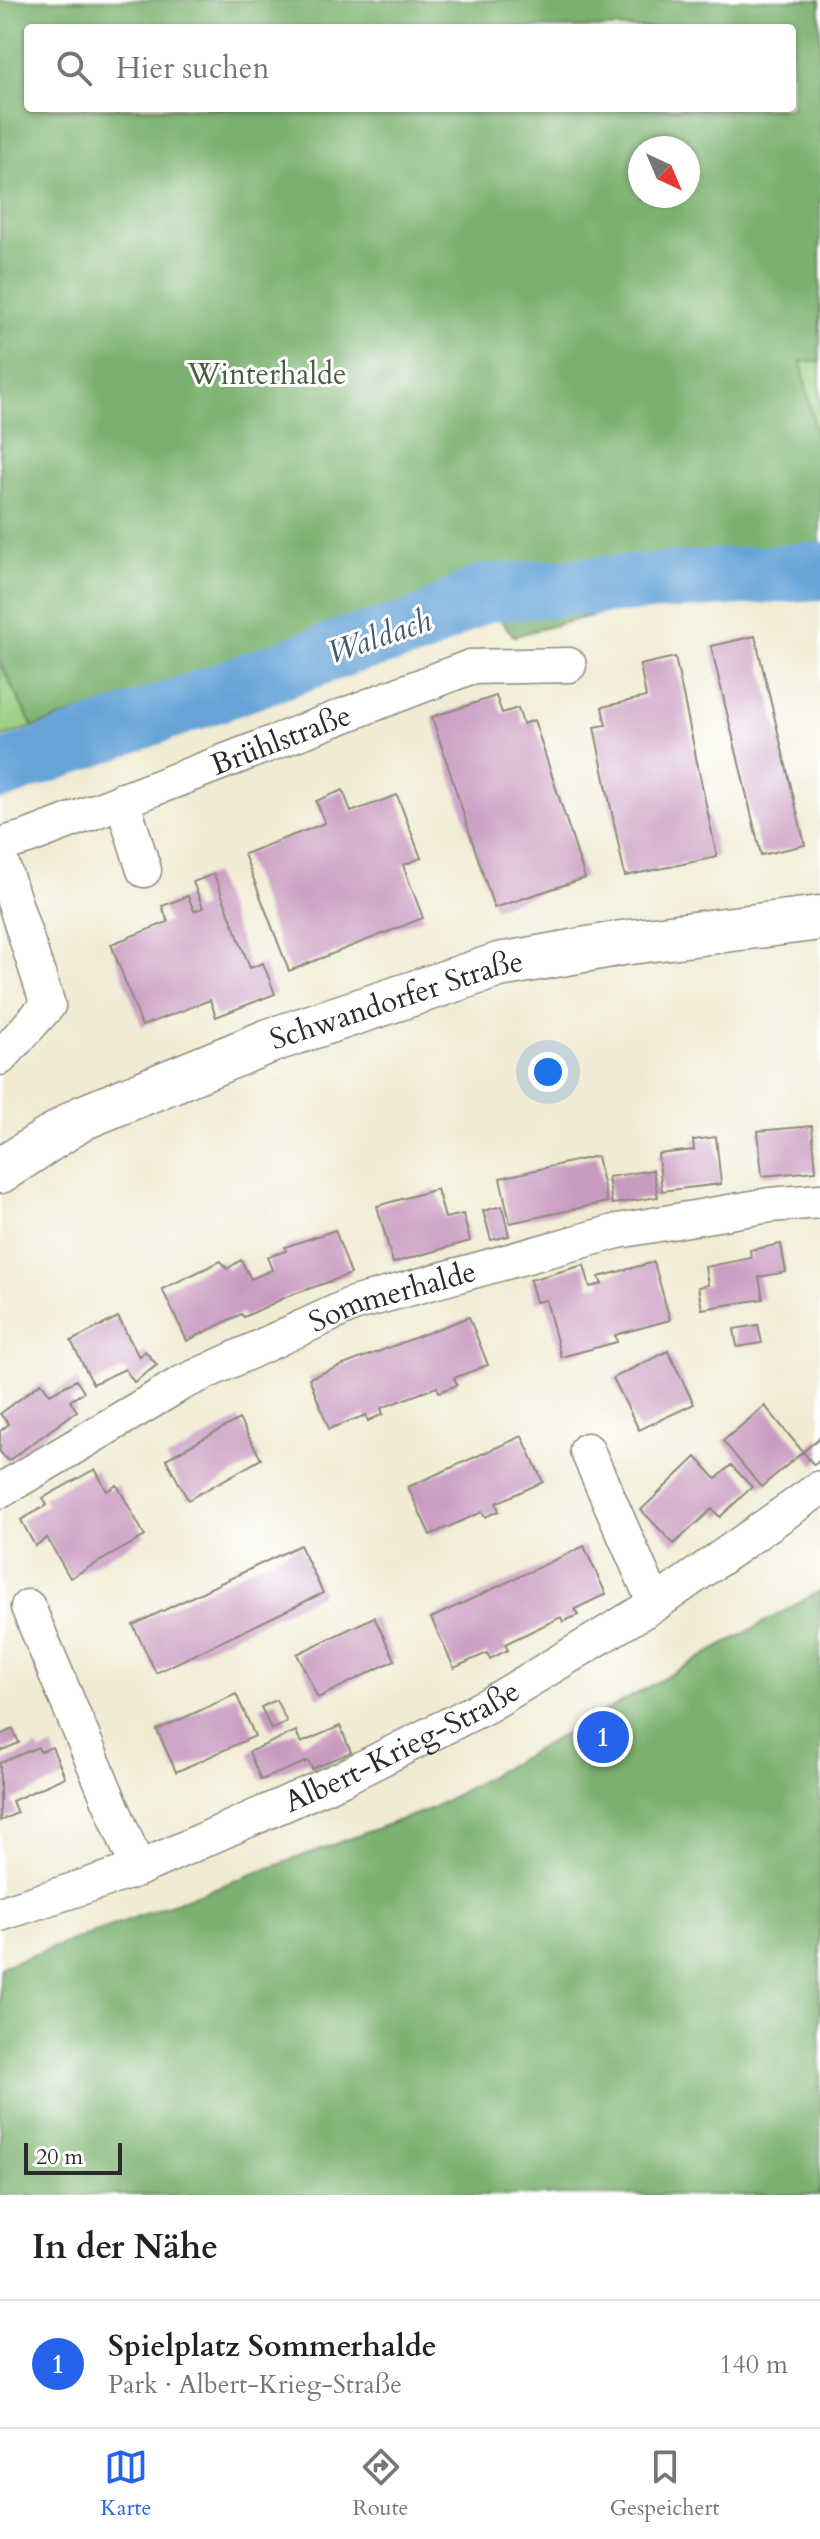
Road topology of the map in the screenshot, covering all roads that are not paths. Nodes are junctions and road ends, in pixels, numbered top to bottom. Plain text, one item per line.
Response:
1 (569, 665) dead end
2 (122, 800) junction
3 (0, 845) edge
4 (0, 858) edge
5 (144, 870) dead end
6 (820, 918) edge
7 (0, 1058) edge
8 (0, 1171) edge
9 (820, 1201) edge
10 (587, 1450) dead end
11 (820, 1488) edge
12 (0, 1491) edge
13 (655, 1604) junction
14 (28, 1607) dead end
15 (138, 1869) junction
16 (0, 1914) edge

1 - 2 street, Brühlstraße
2 - 3 street, Brühlstraße
2 - 5 street
4 - 7 street
6 - 8 main road, Schwandorfer Straße
9 - 12 street, Sommerhalde
10 - 13 street
11 - 13 street, Albert-Krieg-Straße
13 - 15 street, Albert-Krieg-Straße
14 - 15 street
15 - 16 street, Albert-Krieg-Straße

